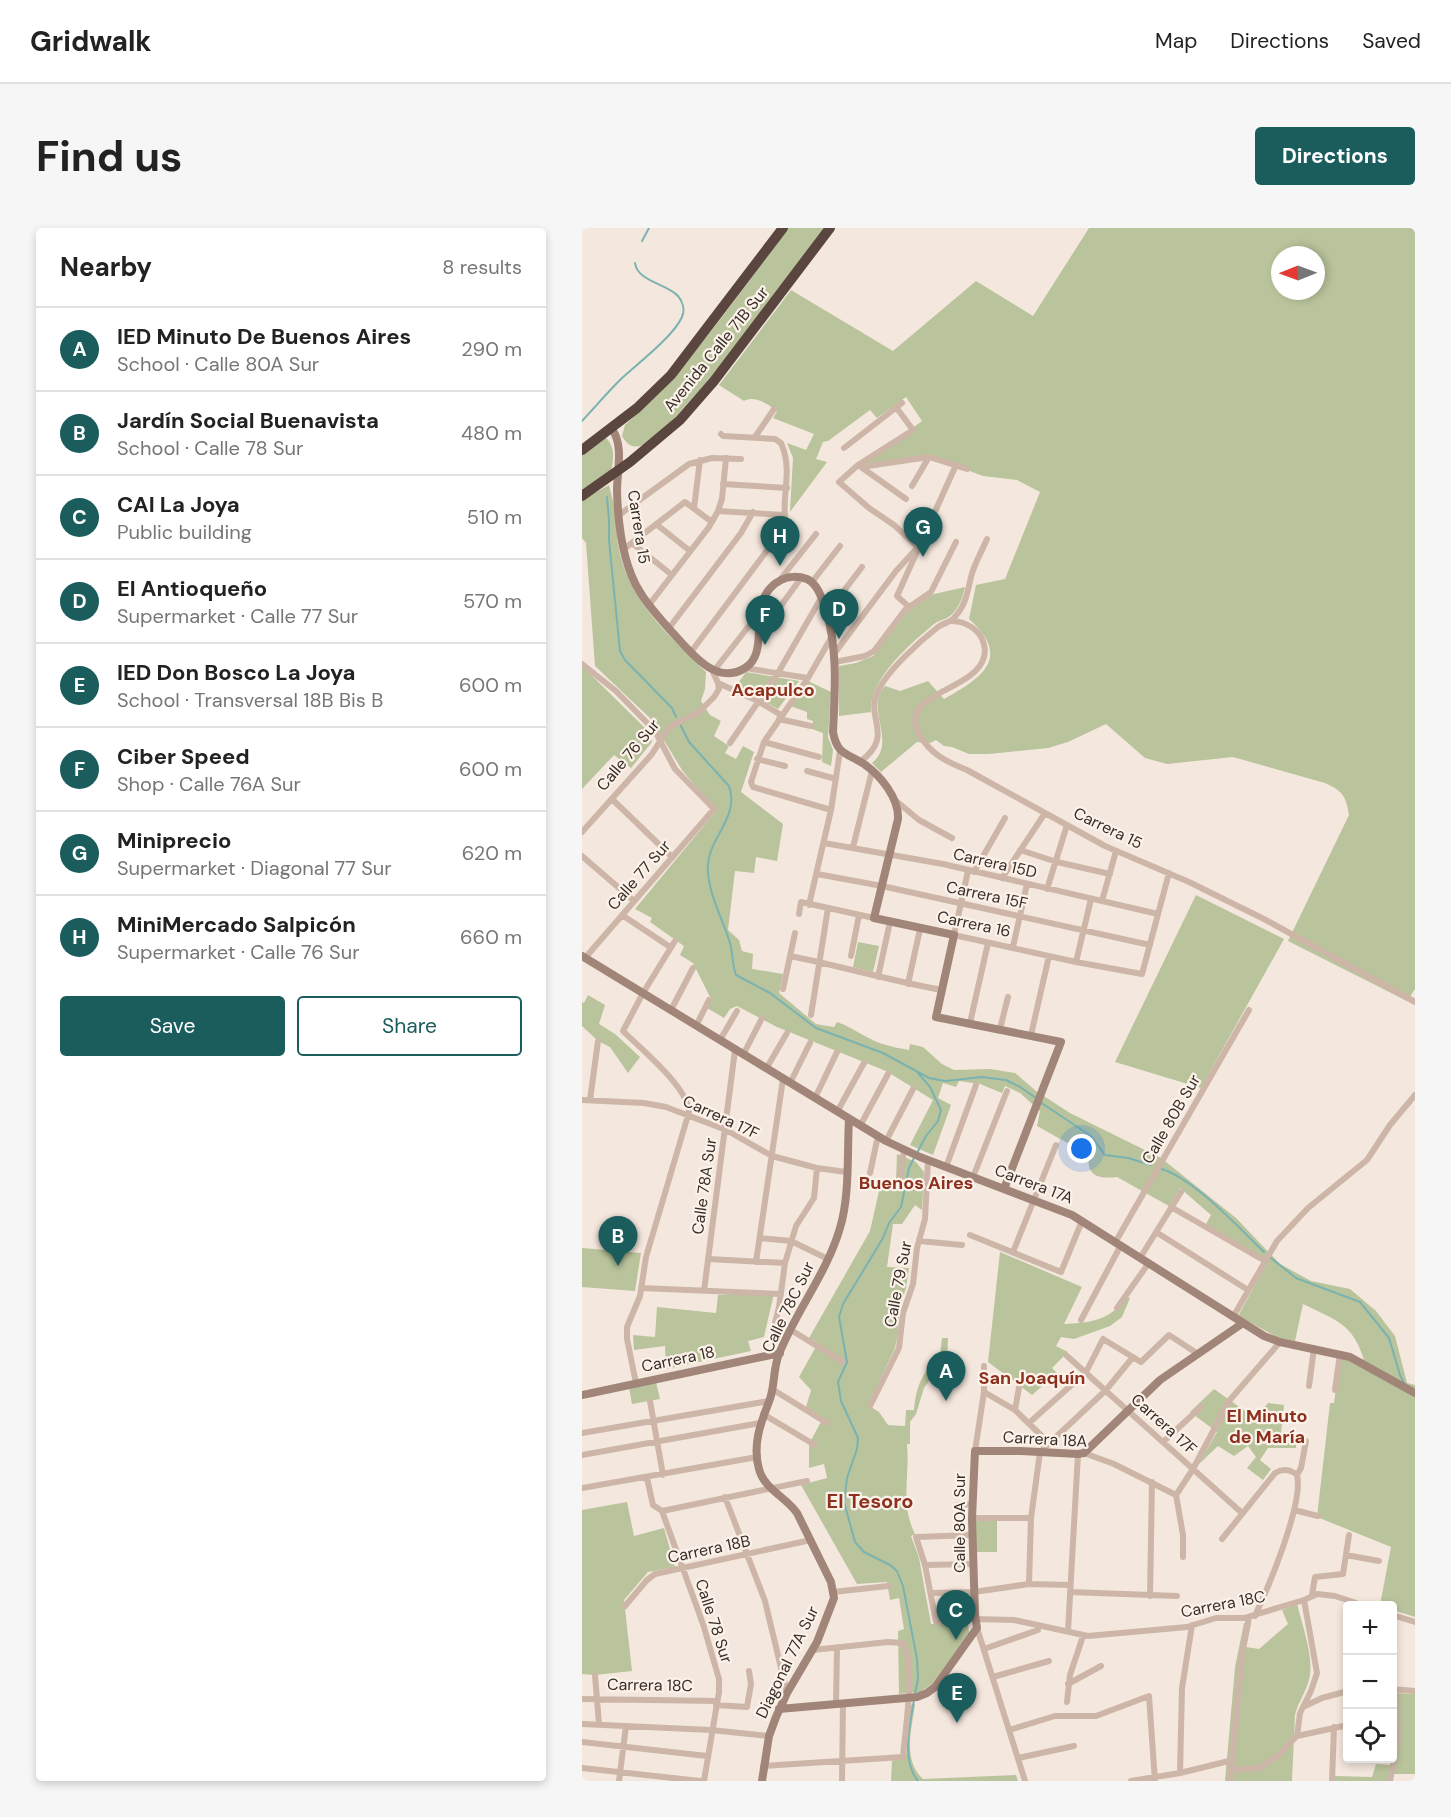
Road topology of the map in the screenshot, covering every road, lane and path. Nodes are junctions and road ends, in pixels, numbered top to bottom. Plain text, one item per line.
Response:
1 (783, 228) edge
2 (830, 228) edge
3 (902, 402) dead end
4 (896, 407) junction
5 (774, 409) dead end
6 (612, 429) junction
7 (721, 434) dead end
8 (755, 437) junction
9 (844, 448) dead end
10 (582, 450) edge
11 (929, 457) junction
12 (726, 458) junction
13 (741, 459) dead end
14 (700, 460) junction
15 (956, 465) junction
16 (860, 466) junction
17 (967, 469) dead end
18 (617, 472) junction
19 (723, 484) junction
20 (912, 486) dead end
21 (787, 488) junction
22 (582, 496) edge
23 (906, 499) dead end
24 (694, 508) junction
25 (718, 511) junction
26 (753, 512) junction
27 (619, 515) junction
28 (784, 515) junction
29 (712, 522) junction
30 (656, 524) junction
31 (816, 534) dead end
32 (987, 539) dead end
33 (956, 542) dead end
34 (632, 543) junction
35 (840, 546) dead end
36 (918, 547) junction
37 (624, 549) junction
38 (690, 551) junction
39 (862, 567) dead end
40 (672, 575) junction
41 (801, 578) junction
42 (778, 581) junction
43 (812, 582) junction
44 (821, 598) junction
45 (649, 605) junction
46 (909, 607) junction
47 (759, 613) junction
48 (827, 613) junction
49 (951, 621) junction
50 (669, 628) junction
51 (758, 637) junction
52 (831, 638) junction
53 (691, 652) junction
54 (835, 658) junction
55 (582, 664) edge
56 (745, 668) junction
57 (713, 672) junction
58 (778, 674) junction
59 (808, 678) junction
60 (718, 683) junction
61 (758, 701) junction
62 (780, 717) junction
63 (811, 726) dead end
64 (661, 741) junction
65 (764, 742) junction
66 (730, 743) dead end
67 (840, 751) junction
68 (819, 757) dead end
69 (757, 759) junction
70 (861, 762) junction
71 (785, 766) dead end
72 (807, 771) dead end
73 (872, 771) junction
74 (836, 779) junction
75 (612, 799) junction
76 (895, 799) junction
77 (831, 810) junction
78 (1045, 813) junction
79 (1005, 818) dead end
80 (1067, 825) junction
81 (582, 832) edge
82 (952, 838) dead end
83 (824, 843) junction
84 (854, 847) junction
85 (1020, 850) junction
86 (1116, 851) junction
87 (890, 853) junction
88 (582, 856) edge
89 (672, 857) junction
90 (1057, 862) junction
91 (971, 872) junction
92 (1168, 873) junction
93 (817, 874) junction
94 (1110, 874) junction
95 (1002, 878) junction
96 (1027, 884) junction
97 (882, 886) junction
98 (1047, 889) junction
99 (1091, 899) junction
100 (1102, 901) junction
101 (634, 902) junction
102 (961, 903) junction
103 (810, 905) junction
104 (828, 908) junction
105 (799, 914) dead end
106 (1158, 914) junction
107 (622, 915) junction
108 (859, 915) junction
109 (1020, 916) junction
110 (874, 918) junction
111 (890, 922) junction
112 (921, 928) junction
113 (1083, 930) junction
114 (795, 933) dead end
115 (954, 935) junction
116 (988, 943) junction
117 (1150, 945) junction
118 (1013, 947) junction
119 (790, 956) junction
120 (851, 956) dead end
121 (1049, 956) junction
122 (584, 957) edge
123 (819, 962) junction
124 (1076, 962) junction
125 (693, 968) dead end
126 (878, 977) junction
127 (908, 984) junction
128 (783, 988) dead end
129 (942, 990) junction
130 (643, 993) junction
131 (1008, 997) dead end
132 (709, 1000) dead end
133 (1415, 1002) edge
134 (671, 1010) junction
135 (1249, 1010) dead end
136 (737, 1011) dead end
137 (811, 1015) dead end
138 (762, 1018) dead end
139 (970, 1023) junction
140 (696, 1026) junction
141 (1000, 1029) junction
142 (787, 1033) dead end
143 (1031, 1035) junction
144 (720, 1040) junction
145 (598, 1041) dead end
146 (810, 1043) dead end
147 (735, 1050) junction
148 (837, 1053) dead end
149 (743, 1055) junction
150 (864, 1063) dead end
151 (766, 1069) junction
152 (888, 1074) dead end
153 (786, 1081) junction
154 (976, 1085) dead end
155 (913, 1089) dead end
156 (1007, 1091) dead end
157 (1415, 1095) edge
158 (815, 1098) junction
159 (582, 1100) edge
160 (590, 1100) junction
161 (837, 1112) junction
162 (689, 1115) junction
163 (849, 1119) junction
164 (860, 1126) junction
165 (726, 1130) junction
166 (882, 1138) junction
167 (1056, 1145) dead end
168 (916, 1155) junction
169 (772, 1156) junction
170 (946, 1167) junction
171 (817, 1168) junction
172 (846, 1173) junction
173 (870, 1173) dead end
174 (973, 1177) junction
175 (898, 1182) dead end
176 (1004, 1189) junction
177 (1181, 1192) dead end
178 (1034, 1200) junction
179 (1172, 1207) junction
180 (1083, 1221) junction
181 (1156, 1232) junction
182 (970, 1235) dead end
183 (760, 1238) junction
184 (791, 1241) junction
185 (919, 1241) junction
186 (1118, 1243) junction
187 (962, 1245) dead end
188 (1013, 1252) junction
189 (1140, 1258) junction
190 (708, 1259) junction
191 (828, 1259) junction
192 (1265, 1261) junction
193 (756, 1262) junction
194 (784, 1263) junction
195 (1148, 1264) junction
196 (641, 1288) junction
197 (1248, 1290) junction
198 (704, 1291) junction
199 (781, 1294) junction
200 (1117, 1308) dead end
201 (1233, 1317) junction
202 (1081, 1320) dead end
203 (1243, 1323) junction
204 (790, 1332) junction
205 (1280, 1342) junction
206 (1314, 1348) junction
207 (780, 1353) junction
208 (1198, 1354) junction
209 (1340, 1354) junction
210 (1067, 1356) dead end
211 (1133, 1357) junction
212 (843, 1362) dead end
213 (984, 1366) dead end
214 (1086, 1372) junction
215 (1020, 1382) dead end
216 (636, 1383) junction
217 (1309, 1386) dead end
218 (772, 1389) junction
219 (1106, 1390) junction
220 (1335, 1390) dead end
221 (984, 1392) junction
222 (1415, 1393) edge
223 (582, 1395) edge
224 (650, 1401) dead end
225 (769, 1401) junction
226 (870, 1406) dead end
227 (1201, 1407) dead end
228 (1015, 1410) junction
229 (1129, 1411) junction
230 (764, 1414) junction
231 (654, 1421) junction
232 (760, 1423) junction
233 (827, 1423) dead end
234 (1029, 1423) junction
235 (582, 1433) edge
236 (1306, 1441) dead end
237 (657, 1442) junction
238 (1163, 1442) junction
239 (1049, 1443) junction
240 (815, 1445) dead end
241 (975, 1451) junction
242 (1040, 1452) junction
243 (1081, 1454) junction
244 (582, 1455) edge
245 (757, 1458) junction
246 (1194, 1469) junction
247 (663, 1475) junction
248 (1297, 1475) junction
249 (647, 1478) junction
250 (807, 1481) dead end
251 (1152, 1482) junction
252 (582, 1488) edge
253 (770, 1488) junction
254 (1176, 1495) junction
255 (725, 1497) junction
256 (973, 1504) junction
257 (958, 1505) dead end
258 (1294, 1510) junction
259 (662, 1511) junction
260 (1242, 1513) junction
261 (1318, 1516) dead end
262 (972, 1518) junction
263 (1031, 1518) junction
264 (973, 1535) junction
265 (1349, 1535) dead end
266 (1222, 1539) dead end
267 (811, 1540) junction
268 (747, 1554) junction
269 (1346, 1555) junction
270 (1183, 1557) dead end
271 (1379, 1561) dead end
272 (974, 1564) junction
273 (925, 1565) junction
274 (682, 1568) junction
275 (1029, 1584) junction
276 (888, 1586) dead end
277 (1070, 1588) junction
278 (834, 1592) junction
279 (974, 1592) junction
280 (931, 1593) junction
281 (1312, 1595) junction
282 (1149, 1596) junction
283 (1177, 1596) dead end
284 (1304, 1600) junction
285 (1352, 1601) edge
286 (625, 1606) dead end
287 (1252, 1616) junction
288 (1397, 1617) edge
289 (1415, 1622) edge
290 (976, 1623) junction
291 (1192, 1625) junction
292 (1038, 1630) dead end
293 (1068, 1631) junction
294 (1083, 1636) junction
295 (837, 1648) junction
296 (984, 1648) junction
297 (813, 1650) junction
298 (1049, 1661) dead end
299 (1101, 1666) dead end
300 (749, 1671) dead end
301 (595, 1675) dead end
302 (993, 1677) junction
303 (1068, 1684) junction
304 (1397, 1689) edge
305 (1415, 1691) edge
306 (1343, 1692) edge
307 (787, 1693) junction
308 (912, 1697) junction
309 (582, 1699) edge
310 (597, 1700) junction
311 (1067, 1702) dead end
312 (716, 1703) junction
313 (840, 1704) junction
314 (1303, 1707) junction
315 (779, 1709) junction
316 (582, 1724) edge
317 (599, 1724) junction
318 (626, 1726) junction
319 (1343, 1726) edge
320 (1334, 1727) junction
321 (711, 1730) junction
322 (1009, 1730) junction
323 (769, 1736) junction
324 (1297, 1736) junction
325 (582, 1742) edge
326 (623, 1746) junction
327 (1074, 1746) dead end
328 (707, 1756) junction
329 (1018, 1758) junction
330 (1233, 1760) junction
331 (843, 1761) junction
332 (1393, 1763) edge
333 (763, 1766) junction
334 (582, 1768) edge
335 (1232, 1770) junction
336 (620, 1772) junction
337 (1180, 1773) junction
338 (1155, 1779) edge
339 (619, 1781) edge
340 (702, 1781) edge
341 (762, 1781) edge
342 (842, 1781) edge
343 (1025, 1781) edge
344 (1131, 1781) edge
345 (1230, 1781) edge
346 (1332, 1781) edge
347 (1390, 1781) edge

1 - 6 highway, Avenida Calle 71B Sur
2 - 18 highway, Avenida Calle 71B Sur
3 - 4 street
4 - 9 street
4 - 16 street
5 - 8 street
6 - 10 highway, Avenida Calle 71B Sur
6 - 18 street, Carrera 15
7 - 8 street
8 - 21 street
11 - 15 street
11 - 16 street
11 - 20 street
12 - 13 street
12 - 14 street
12 - 19 street
14 - 24 street
14 - 27 street
15 - 17 street
15 - 36 street
16 - 23 street
16 - 36 street
18 - 22 highway, Avenida Calle 71B Sur
18 - 27 street, Carrera 15
19 - 21 street
19 - 25 street
21 - 28 street
24 - 29 street
24 - 30 street
25 - 26 street
25 - 29 street
26 - 28 street
26 - 50 street
27 - 37 street, Carrera 15
28 - 53 street
29 - 38 street
30 - 34 street
30 - 38 street
31 - 42 street
32 - 49 street
33 - 46 street
34 - 37 street
34 - 40 street
35 - 43 street
36 - 46 street
36 - 54 street
37 - 45 street, Carrera 15
38 - 40 street
39 - 48 street
40 - 45 street
41 - 42 street
41 - 43 street
41 - 51 street
42 - 47 street
43 - 44 street
44 - 48 street
44 - 58 street
45 - 50 street, Carrera 15
46 - 54 street
47 - 51 street
47 - 57 street
48 - 52 street
49 - 70 street
49 - 78 street, Carrera 15
50 - 53 street, Carrera 15
51 - 56 street
52 - 54 street
52 - 59 street
53 - 57 street, Carrera 15
54 - 67 street
55 - 64 street
56 - 57 street
56 - 58 street
57 - 60 street
58 - 59 street
58 - 61 street
59 - 62 street
60 - 61 street
60 - 64 street, Calle 76 Sur
61 - 62 street
61 - 66 street
62 - 63 street
62 - 65 street
64 - 75 street, Calle 76 Sur
64 - 89 street, Calle 77 Sur
65 - 68 street
65 - 69 street
67 - 70 street
67 - 74 street
69 - 71 street
69 - 77 street
70 - 73 street
72 - 74 street
73 - 76 street
73 - 84 street
74 - 77 street
75 - 81 street, Calle 76 Sur
75 - 89 street
76 - 82 street
76 - 87 street
77 - 83 street
78 - 80 street, Carrera 15
78 - 85 street
79 - 91 street
80 - 86 street, Carrera 15
80 - 90 street
83 - 84 street, Carrera 15D
83 - 93 street
84 - 87 street, Carrera 15D
85 - 90 street
85 - 95 street
86 - 92 street, Carrera 15
86 - 94 street
87 - 91 street, Carrera 15D
87 - 97 street
88 - 101 street
89 - 101 street, Calle 77 Sur
90 - 94 street
90 - 98 street
91 - 95 street, Carrera 15D
91 - 102 street
92 - 106 street
92 - 133 street, Carrera 15
93 - 97 street, Carrera 15F
93 - 103 street
94 - 100 street
95 - 96 street, Carrera 15D
96 - 98 street, Carrera 15D
96 - 109 street
97 - 102 street, Carrera 15F
97 - 110 street
98 - 99 street, Carrera 15D
99 - 100 street, Carrera 15D
99 - 113 street
100 - 106 street, Carrera 15D
101 - 107 street, Calle 77 Sur
102 - 109 street, Carrera 15F
102 - 115 street
103 - 104 street, Carrera 16
103 - 105 street, Carrera 16
104 - 108 street, Carrera 16
104 - 123 street
106 - 117 street
107 - 122 street, Calle 77 Sur
107 - 130 street
108 - 110 street, Carrera 16
108 - 120 street
109 - 113 street, Carrera 15F
109 - 118 street
110 - 111 street, Carrera 16
111 - 112 street, Carrera 16
111 - 126 street
112 - 115 street, Carrera 16
112 - 127 street
113 - 117 street, Carrera 15F
113 - 124 street
114 - 119 street
115 - 116 street, Carrera 16
115 - 129 street
116 - 118 street, Carrera 16
116 - 139 street
117 - 124 street, Carrera 16
118 - 121 street, Carrera 16
119 - 123 street
119 - 128 street
121 - 124 street, Carrera 16
121 - 143 street
122 - 130 street, Carrera 17A
123 - 126 street
123 - 137 street
125 - 134 street
126 - 127 street
127 - 129 street
129 - 139 street
130 - 134 street, Carrera 17A
130 - 162 street
131 - 141 street
132 - 140 street
134 - 140 street, Carrera 17A
135 - 186 street, Calle 80B Sur
136 - 144 street
138 - 149 street
139 - 141 street
140 - 144 street, Carrera 17A
141 - 143 street
142 - 151 street
143 - 176 street
144 - 147 street, Carrera 17A
145 - 160 street
146 - 153 street
147 - 149 street, Carrera 17A
147 - 165 street, Calle 78A Sur
148 - 158 street
149 - 151 street, Carrera 17A
150 - 161 street
151 - 153 street, Carrera 17A
152 - 164 street
153 - 158 street, Carrera 17A
153 - 169 street
154 - 170 street
155 - 166 street
156 - 174 street
157 - 192 street
158 - 161 street, Carrera 17A
159 - 160 street, Carrera 17F
160 - 162 street, Carrera 17F
161 - 163 street, Carrera 17A
162 - 165 street, Carrera 17F
162 - 196 street
163 - 164 street, Carrera 17A
163 - 172 street, Calle 78C Sur
164 - 166 street, Carrera 17A
165 - 169 street, Carrera 17F
165 - 190 street, Calle 78A Sur
166 - 168 street, Carrera 17A
166 - 173 street
167 - 178 street
168 - 170 street, Carrera 17A
168 - 175 street
168 - 185 street, Calle 79 Sur
169 - 171 street, Carrera 17F
169 - 183 street
170 - 174 street, Carrera 17A
171 - 172 street, Carrera 17F
171 - 184 street
172 - 191 street, Calle 78C Sur
174 - 176 street, Carrera 17A
176 - 178 street, Carrera 17A
177 - 179 street
178 - 180 street, Carrera 17A
178 - 188 street
179 - 181 street
179 - 192 street
180 - 186 street, Carrera 17A
180 - 188 street
181 - 189 street
181 - 197 street
182 - 188 street
183 - 184 street
183 - 193 street
184 - 191 street
184 - 194 street
185 - 187 street
185 - 226 street, Calle 79 Sur
186 - 189 street, Carrera 17A
186 - 202 street, Calle 80B Sur
189 - 195 street, Carrera 17A
190 - 193 street
190 - 198 street, Calle 78A Sur
191 - 204 street, Calle 78C Sur
192 - 197 street
193 - 194 street
194 - 199 street
195 - 200 street
195 - 201 street, Carrera 17A
196 - 198 street
196 - 216 street
197 - 201 street
198 - 199 street
199 - 204 street
201 - 203 street, Carrera 17A
203 - 205 street, Carrera 17A
203 - 208 street
204 - 207 street, Calle 78C Sur
204 - 212 street
205 - 206 street, Carrera 17A
205 - 246 street
206 - 209 street, Carrera 17A
206 - 217 street
207 - 216 street, Carrera 18
207 - 218 street, Calle 78C Sur
208 - 211 street
208 - 229 street
209 - 220 street
209 - 222 street, Carrera 17A
210 - 214 street, Carrera 17F
211 - 214 street
211 - 219 street
213 - 221 street, Calle 80A Sur
214 - 219 street, Carrera 17F
214 - 234 street
215 - 228 street
216 - 223 street, Carrera 18
218 - 225 street, Calle 78C Sur
218 - 233 street
219 - 229 street, Carrera 17F
219 - 239 street
221 - 228 street
221 - 241 street, Calle 80A Sur
224 - 231 street
225 - 230 street, Calle 78C Sur
225 - 231 street
227 - 238 street
228 - 234 street
229 - 238 street, Carrera 17F
229 - 243 street
230 - 232 street, Calle 78C Sur
230 - 240 street
231 - 235 street
231 - 237 street
232 - 237 street
232 - 245 street, Calle 78C Sur
234 - 239 street
236 - 248 street
237 - 244 street
237 - 247 street
238 - 246 street, Carrera 17F
239 - 242 street
241 - 242 street, Carrera 18A
241 - 256 street, Calle 80A Sur
242 - 243 street, Carrera 18A
242 - 263 street
243 - 251 street, Carrera 18A
243 - 277 street
245 - 247 street
245 - 253 street, Calle 78C Sur
246 - 254 street
246 - 260 street, Carrera 17F
247 - 249 street
248 - 258 street
248 - 260 street
249 - 252 street
249 - 259 street, Calle 78 Sur
250 - 253 street
251 - 254 street, Carrera 18A
251 - 282 street
253 - 255 street
253 - 267 street, Calle 78C Sur
254 - 270 street
255 - 259 street
255 - 268 street
256 - 257 street
256 - 262 street, Calle 80A Sur
258 - 261 street
258 - 287 street
259 - 274 street, Calle 78 Sur
260 - 266 street
262 - 263 street
262 - 264 street, Calle 80A Sur
263 - 275 street
264 - 272 street, Calle 80A Sur
264 - 273 street
265 - 269 street
267 - 268 street, Carrera 18B
267 - 278 street, Calle 78C Sur
268 - 274 street, Carrera 18B
268 - 307 street
269 - 271 street
269 - 281 street
272 - 273 street
272 - 279 street, Calle 80A Sur
273 - 280 street
274 - 286 street, Carrera 18B
274 - 312 street, Calle 78 Sur
275 - 277 street
275 - 279 street
276 - 278 street
277 - 282 street
277 - 293 street
278 - 297 street, Diagonal 77A Sur
279 - 280 street
279 - 290 street, Calle 80A Sur
280 - 290 street
281 - 284 street, Carrera 18C
281 - 285 street
282 - 283 street
284 - 287 street, Carrera 18C
284 - 314 street
287 - 291 street, Carrera 18C
287 - 330 street
288 - 289 street
290 - 293 street
290 - 296 street, Calle 80A Sur
290 - 308 street
291 - 294 street, Carrera 18C
291 - 337 street
292 - 296 street
293 - 294 street
294 - 303 street
295 - 297 street
295 - 308 street
295 - 313 street
296 - 302 street, Calle 80A Sur
297 - 307 street, Diagonal 77A Sur
298 - 302 street
299 - 303 street
300 - 312 street, Carrera 18C
301 - 310 street
302 - 322 street, Calle 80A Sur
303 - 311 street
304 - 305 street
306 - 314 street
307 - 315 street, Diagonal 77A Sur
308 - 313 street
308 - 331 street
309 - 310 street, Carrera 18C
310 - 312 street, Carrera 18C
310 - 317 street
312 - 321 street, Calle 78 Sur
313 - 315 street
313 - 331 street
314 - 324 street
315 - 323 street, Diagonal 77A Sur
316 - 317 street
317 - 318 street
318 - 321 street
318 - 326 street
319 - 320 street
320 - 324 street
320 - 346 street
321 - 323 street
321 - 328 street, Calle 78 Sur
322 - 329 street, Calle 80A Sur
322 - 338 street
323 - 333 street, Diagonal 77A Sur
324 - 335 street
325 - 326 street
326 - 328 street
326 - 336 street
327 - 329 street
328 - 340 street, Calle 78 Sur
329 - 343 street, Calle 80A Sur
330 - 335 street
330 - 337 street
331 - 333 street
331 - 342 street
332 - 347 street
333 - 341 street, Diagonal 77A Sur
334 - 336 street
335 - 345 street
336 - 339 street
336 - 340 street
337 - 338 street
338 - 344 street

